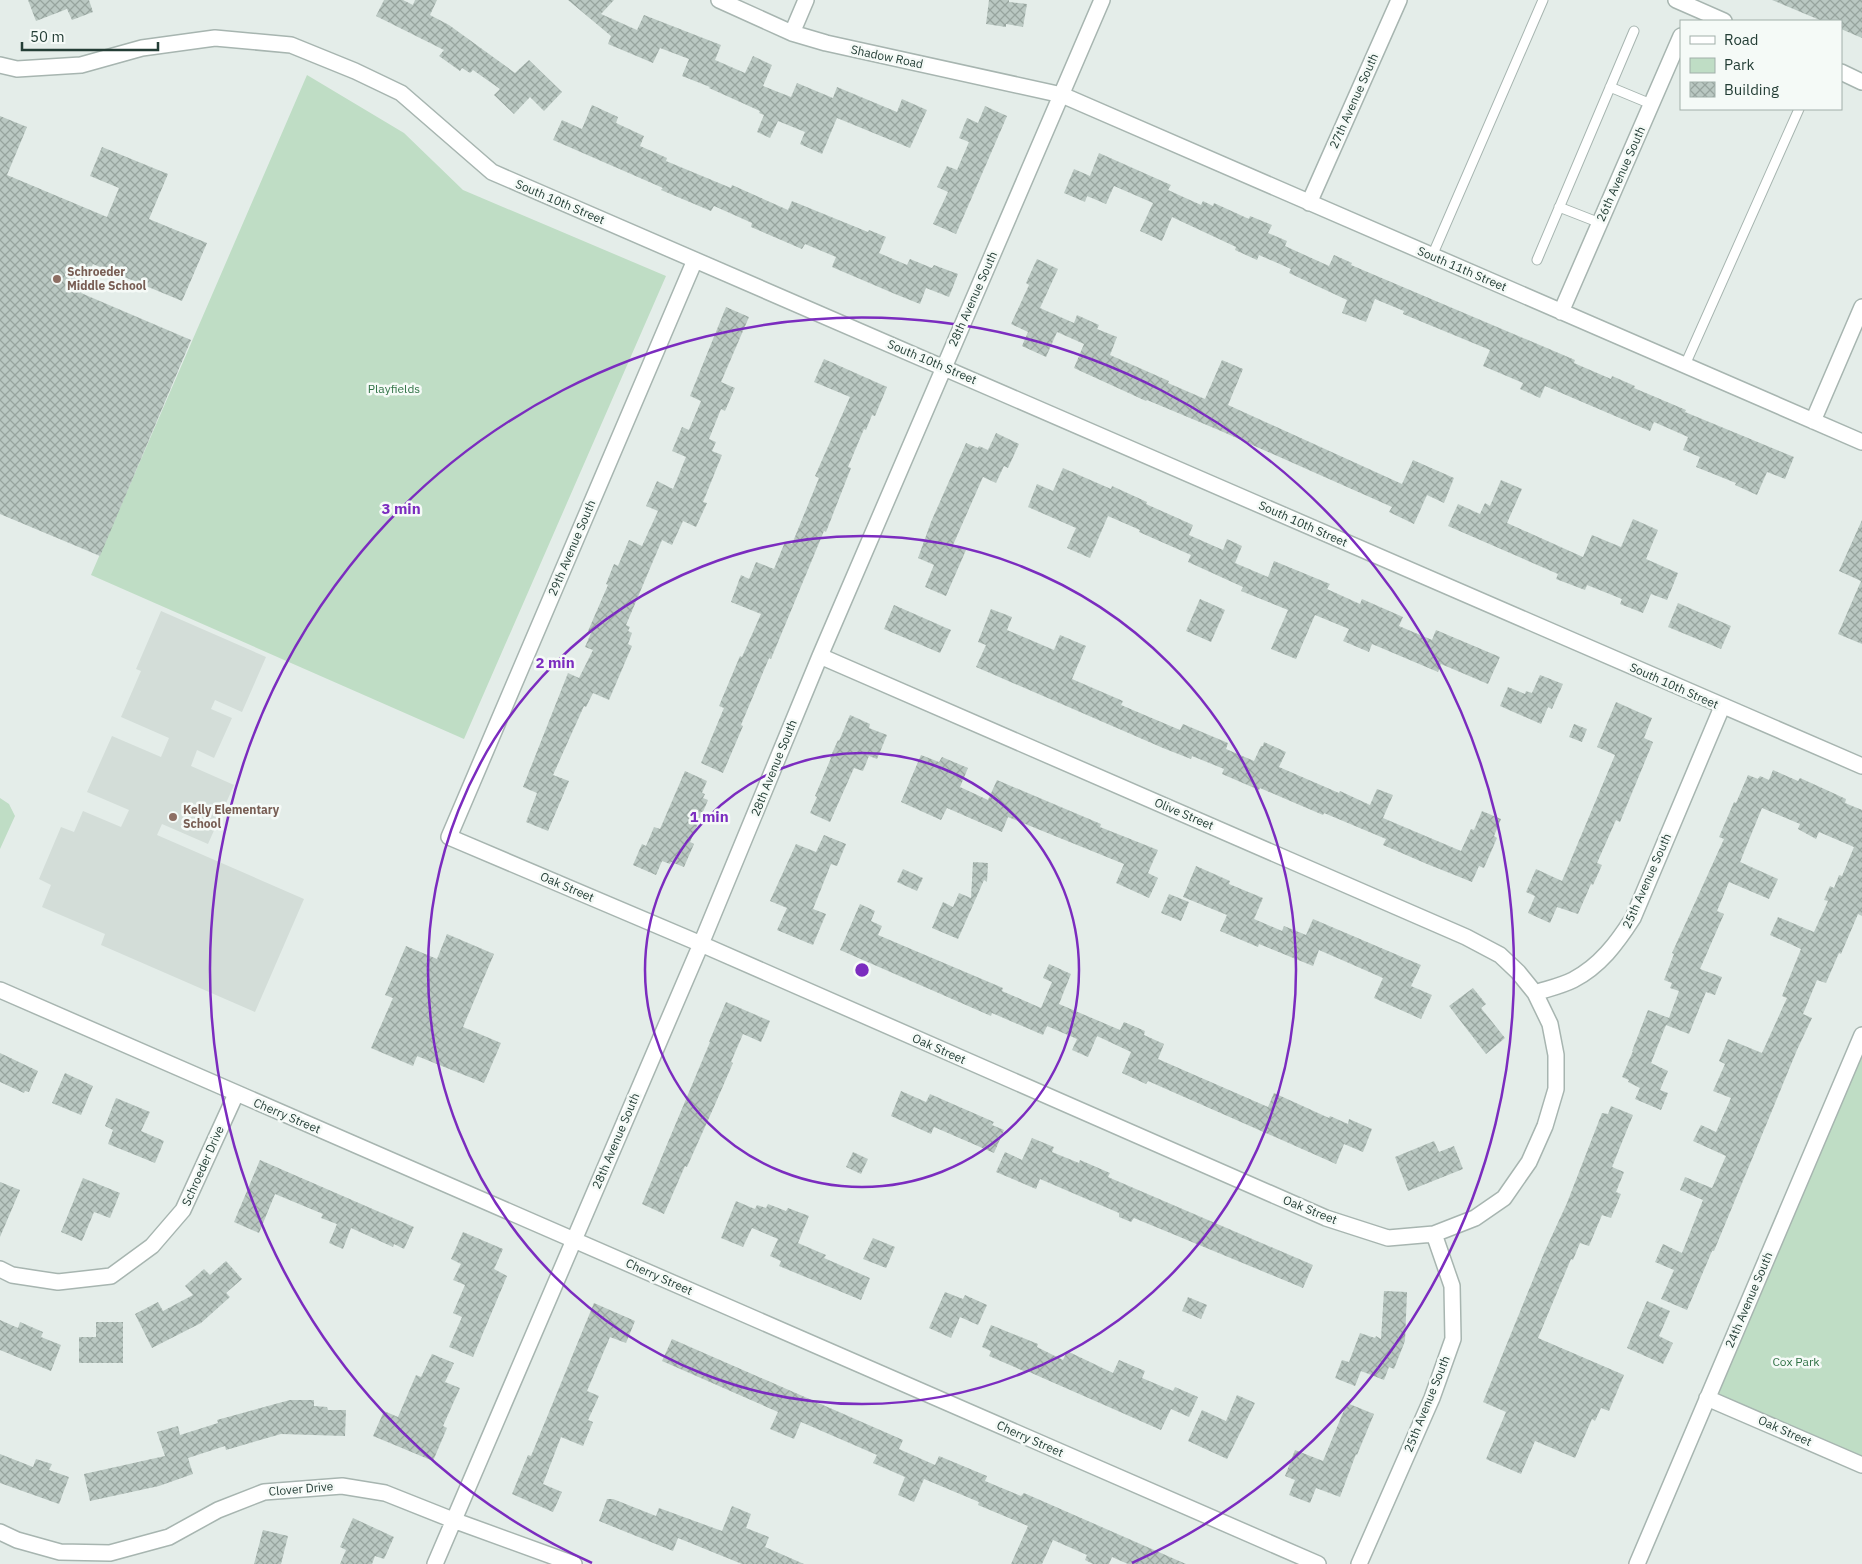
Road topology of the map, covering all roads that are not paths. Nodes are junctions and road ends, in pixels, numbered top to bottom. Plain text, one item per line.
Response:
1 (719, 0) edge
2 (806, 0) edge
3 (1102, 0) edge
4 (1399, 0) edge
5 (1543, 0) edge
6 (1676, 0) edge
7 (1690, 14) edge
8 (1719, 20) edge
9 (1634, 31) dead end
10 (792, 33) junction
11 (1680, 38) edge
12 (0, 65) edge
13 (1842, 72) edge
14 (1862, 82) edge
15 (1610, 87) junction
16 (1062, 95) junction
17 (1651, 104) junction
18 (1799, 110) edge
19 (1309, 203) junction
20 (1559, 207) junction
21 (1600, 223) junction
22 (1432, 256) junction
23 (696, 260) junction
24 (1537, 260) dead end
25 (1862, 307) edge
26 (1561, 312) junction
27 (1685, 366) junction
28 (943, 367) junction
29 (1813, 421) junction
30 (1862, 442) edge
31 (820, 656) junction
32 (1722, 707) junction
33 (1862, 766) edge
34 (449, 837) joint
35 (701, 944) junction
36 (0, 990) edge
37 (1535, 993) junction
38 (1862, 1035) edge
39 (236, 1094) junction
40 (1434, 1234) junction
41 (574, 1240) junction
42 (0, 1269) edge
43 (1708, 1398) junction
44 (1862, 1465) edge
45 (453, 1520) junction
46 (0, 1532) edge
47 (435, 1564) edge
48 (574, 1564) edge
49 (1318, 1564) edge
50 (1359, 1564) edge
51 (1637, 1564) edge

1 - 10 street, Shadow Road
2 - 10 street
3 - 16 street, 28th Avenue South
4 - 19 street, 27th Avenue South
5 - 22 lane
6 - 7 street
7 - 8 street
9 - 15 lane
10 - 16 street, Shadow Road
11 - 17 street, 26th Avenue South
12 - 23 street, South 10th Street
13 - 14 street
15 - 17 lane
15 - 20 lane
16 - 19 street, South 11th Street
16 - 28 street, 28th Avenue South
17 - 21 street, 26th Avenue South
18 - 27 lane
19 - 22 street, South 11th Street
20 - 21 lane
20 - 24 lane
21 - 26 street, 26th Avenue South
22 - 26 street, South 11th Street
23 - 28 street, South 10th Street
23 - 34 street, 29th Avenue South
25 - 29 street
26 - 27 street, South 11th Street
27 - 29 street, South 11th Street
28 - 31 street, 28th Avenue South
28 - 32 street, South 10th Street
29 - 30 street, South 11th Street
31 - 35 street, 28th Avenue South
31 - 37 street, Olive Street
32 - 33 street, South 10th Street
32 - 37 street, 25th Avenue South
34 - 35 street, Oak Street
35 - 40 street, Oak Street
35 - 41 street, 28th Avenue South
36 - 39 street, Cherry Street
37 - 40 street
38 - 43 street, 24th Avenue South
39 - 41 street, Cherry Street
39 - 42 street, Schroeder Drive
40 - 50 street, 25th Avenue South
41 - 45 street, 28th Avenue South
41 - 49 street, Cherry Street
43 - 44 street, Oak Street
43 - 51 street, 24th Avenue South
45 - 46 street, Clover Drive
45 - 47 street, 28th Avenue South
45 - 48 street, Clover Drive

